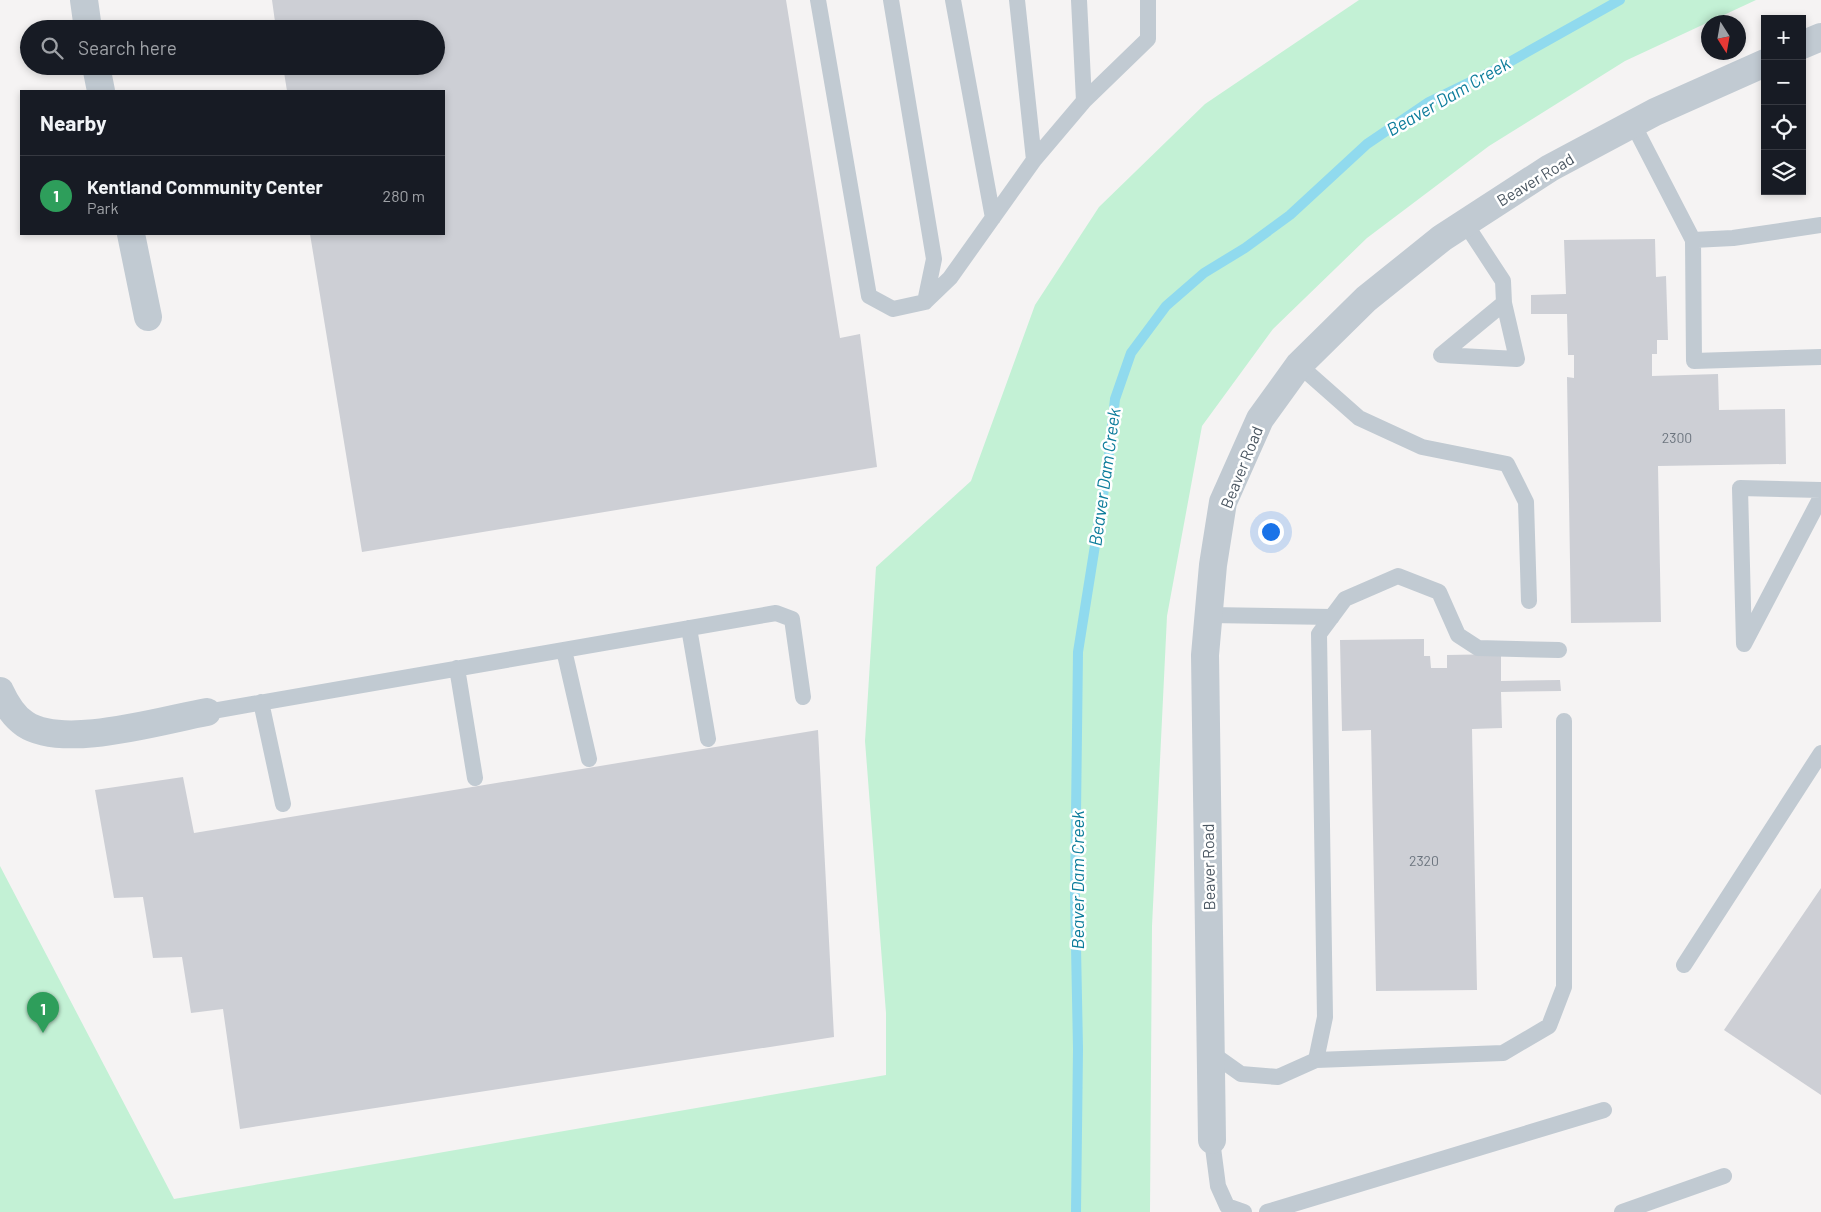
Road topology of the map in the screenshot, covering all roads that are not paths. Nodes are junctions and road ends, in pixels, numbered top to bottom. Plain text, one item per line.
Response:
1 (84, 0) edge
2 (818, 0) edge
3 (891, 0) edge
4 (953, 0) edge
5 (1017, 0) edge
6 (1079, 0) edge
7 (1148, 0) edge
8 (87, 20) edge
9 (1821, 37) edge
10 (1806, 44) edge
11 (1761, 65) edge
12 (98, 75) edge
13 (101, 90) edge
14 (1084, 101) junction
15 (1633, 124) junction
16 (1034, 160) junction
17 (993, 218) junction
18 (1465, 223) junction
19 (1821, 225) edge
20 (131, 235) edge
21 (1693, 240) junction
22 (925, 302) junction
23 (1504, 302) junction
24 (148, 318) dead end
25 (1821, 357) edge
26 (1299, 365) junction
27 (1821, 490) edge
28 (1821, 497) edge
29 (1529, 601) dead end
30 (1208, 615) junction
31 (1332, 617) junction
32 (689, 628) junction
33 (564, 650) junction
34 (1559, 650) dead end
35 (457, 668) junction
36 (0, 691) edge
37 (803, 697) dead end
38 (261, 702) junction
39 (207, 712) joint
40 (1564, 721) dead end
41 (708, 739) dead end
42 (1821, 753) edge
43 (590, 759) dead end
44 (475, 778) dead end
45 (283, 804) dead end
46 (1684, 965) dead end
47 (1210, 1052) junction
48 (1316, 1060) junction
49 (1604, 1110) dead end
50 (1212, 1140) joint
51 (1724, 1176) dead end
52 (1218, 1186) junction
53 (1225, 1212) edge
54 (1244, 1212) edge
55 (1267, 1212) edge
56 (1622, 1212) edge

1 - 8 street
2 - 22 lane
3 - 22 lane
4 - 17 lane
5 - 16 lane
6 - 14 lane
7 - 14 lane
9 - 10 street
11 - 15 street, Beaver Road
12 - 13 street
14 - 16 lane
15 - 18 street, Beaver Road
15 - 21 lane
16 - 17 lane
17 - 22 lane
18 - 23 lane
18 - 26 street, Beaver Road
19 - 21 lane
20 - 24 street
21 - 25 lane
23 - 23 lane
26 - 29 lane
26 - 30 street, Beaver Road
27 - 28 lane
30 - 31 lane
30 - 47 street, Beaver Road
31 - 34 lane
31 - 48 lane
32 - 33 lane
32 - 37 lane
32 - 41 lane
33 - 35 lane
33 - 43 lane
35 - 38 lane
35 - 44 lane
36 - 39 street
38 - 39 lane
38 - 45 lane
40 - 48 lane
42 - 46 lane
47 - 48 lane
47 - 50 street, Beaver Road
49 - 55 lane
50 - 52 lane
51 - 56 lane
52 - 53 lane
52 - 54 lane

